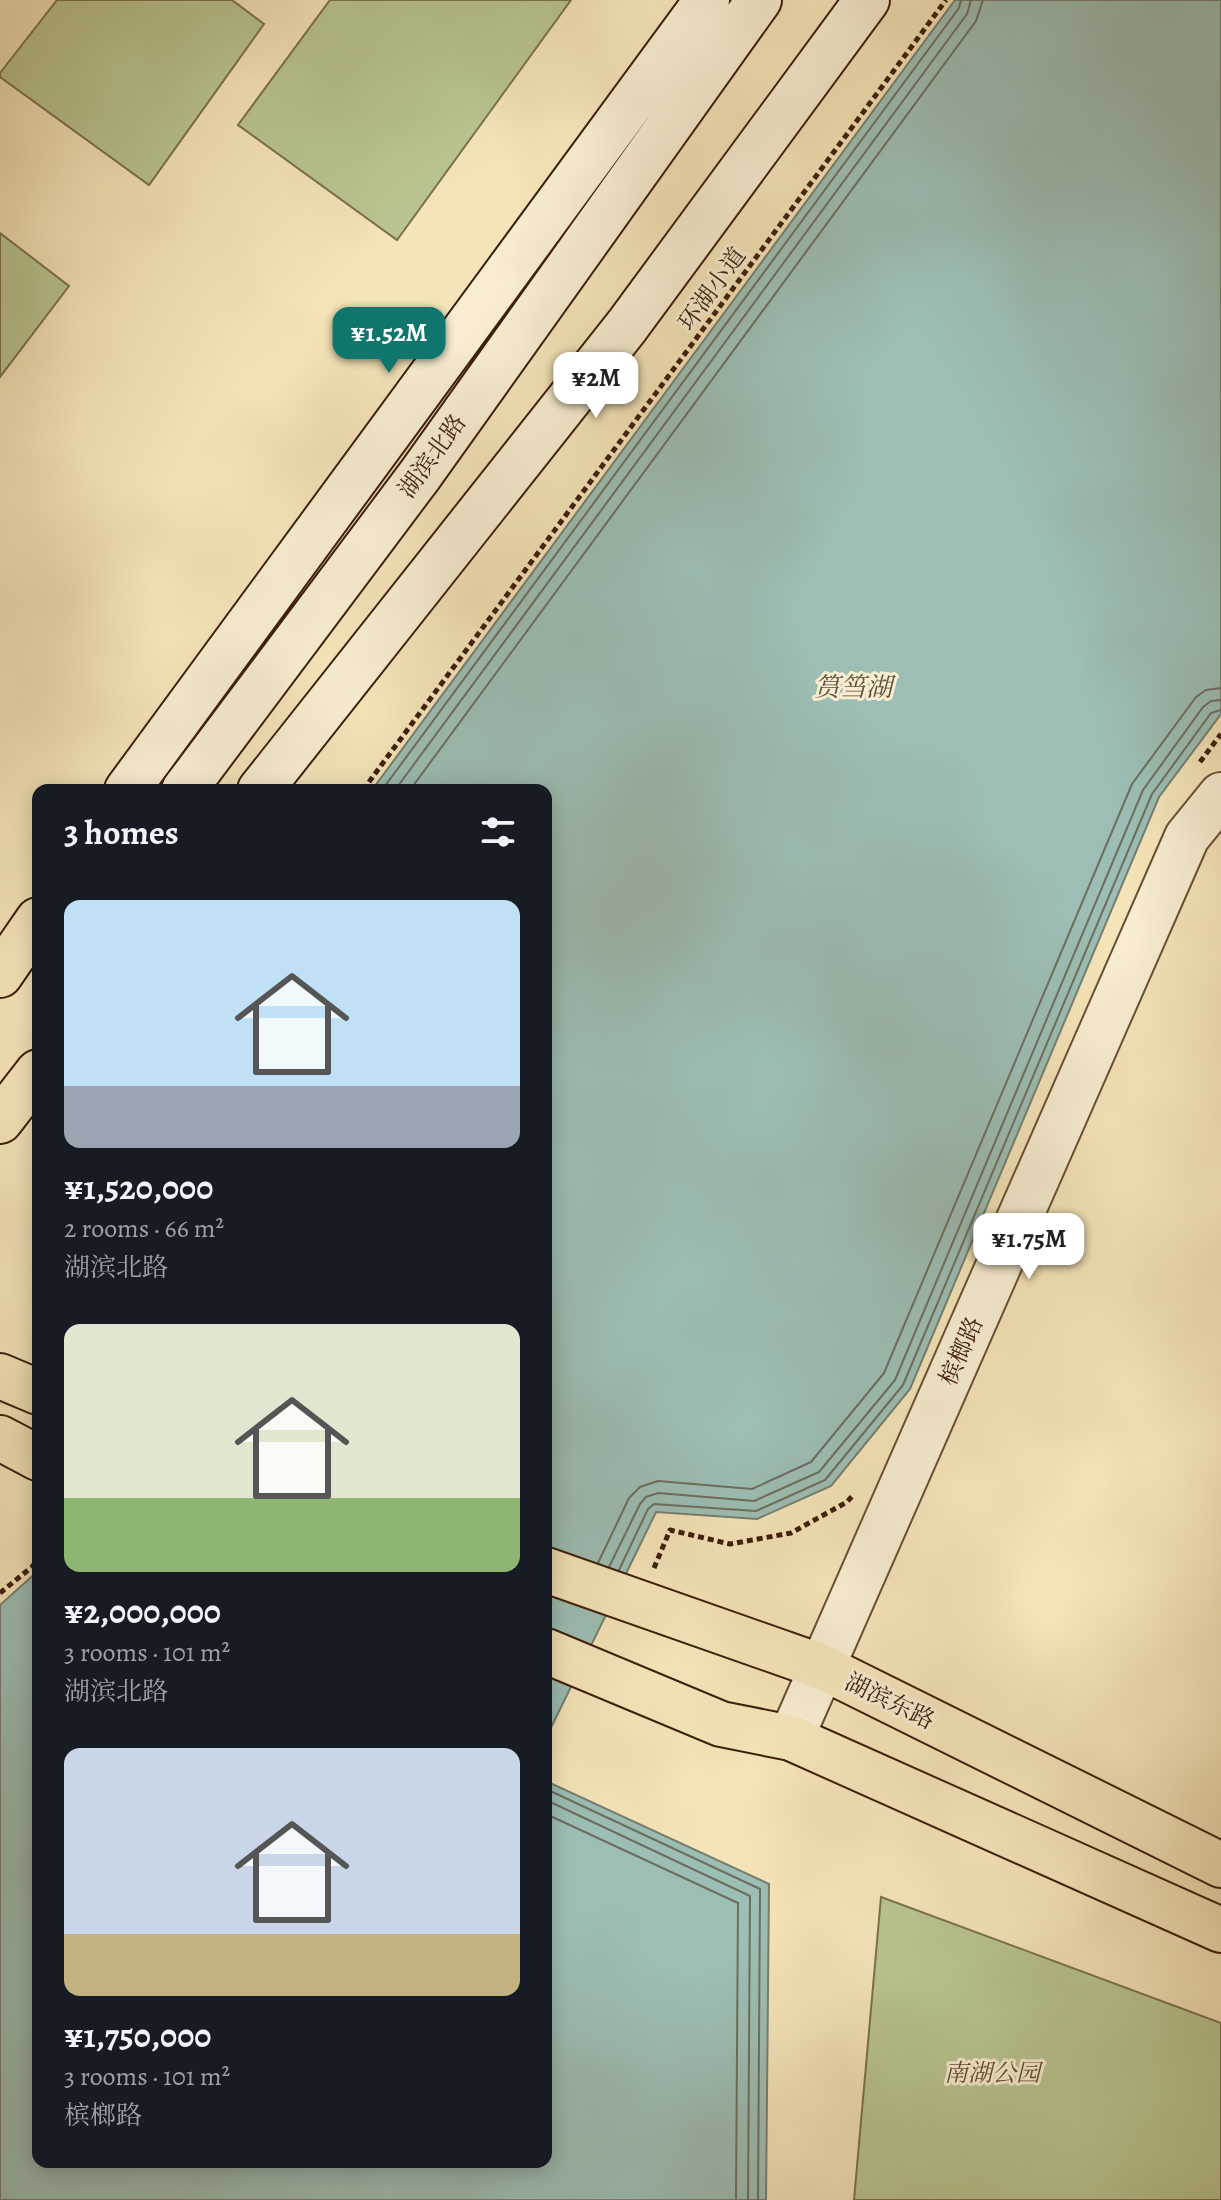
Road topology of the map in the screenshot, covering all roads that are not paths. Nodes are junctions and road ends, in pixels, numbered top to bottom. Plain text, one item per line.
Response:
1 (707, 0) edge
2 (759, 0) edge
3 (867, 0) edge
4 (1209, 781) edge
5 (131, 784) edge
6 (188, 784) edge
7 (265, 784) edge
8 (32, 929) edge
9 (0, 975) edge
10 (32, 1080) edge
11 (0, 1121) edge
12 (0, 1376) edge
13 (32, 1389) edge
14 (552, 1571) edge
15 (552, 1653) edge
16 (822, 1667) junction
17 (791, 1738) junction
18 (1221, 1865) edge
19 (1221, 1930) edge

1 - 5 main road
2 - 6 main road, 湖滨北路
3 - 7 main road
4 - 16 main road, 槟榔路
8 - 9 main road
10 - 11 main road
12 - 13 main road
14 - 16 main road, 湖滨东路
15 - 17 main road
16 - 17 main road, 槟榔路
16 - 18 main road, 湖滨东路
17 - 19 main road

